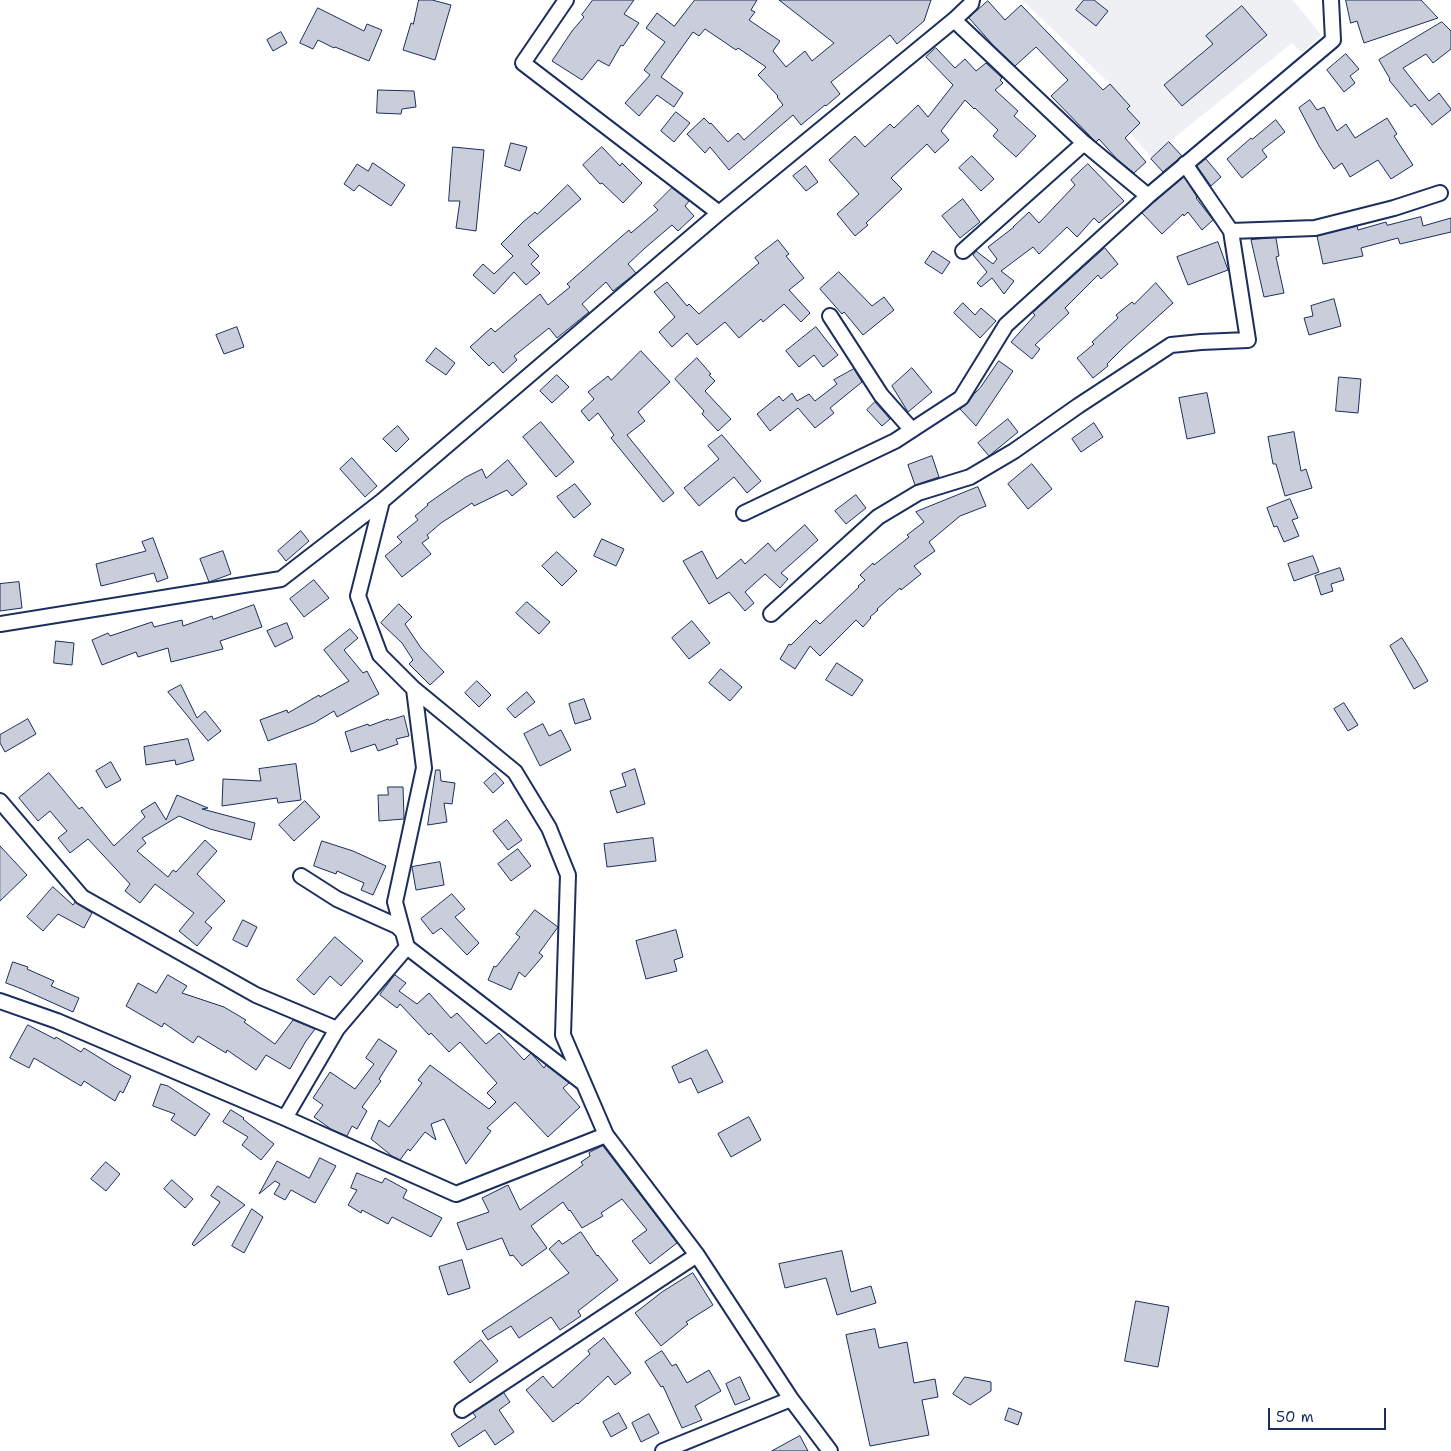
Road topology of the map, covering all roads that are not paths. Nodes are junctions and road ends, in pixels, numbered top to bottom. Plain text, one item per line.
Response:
1 (566, 0) edge
2 (972, 0) edge
3 (1331, 0) edge
4 (954, 20) junction
5 (1084, 143) junction
6 (1185, 164) junction
7 (1440, 193) dead end
8 (1148, 196) junction
9 (719, 213) junction
10 (1231, 231) junction
11 (963, 251) dead end
12 (830, 316) dead end
13 (912, 430) junction
14 (382, 501) junction
15 (744, 513) dead end
16 (771, 614) dead end
17 (0, 624) edge
18 (414, 690) junction
19 (0, 801) edge
20 (301, 876) dead end
21 (402, 931) junction
22 (407, 947) junction
23 (0, 1001) edge
24 (337, 1029) junction
25 (584, 1084) junction
26 (285, 1118) junction
27 (606, 1135) junction
28 (697, 1255) junction
29 (791, 1399) junction
30 (462, 1410) dead end
31 (663, 1451) edge
32 (830, 1451) edge

1 - 9 street
2 - 4 street
3 - 6 street
4 - 5 street
4 - 9 street
5 - 8 street
5 - 11 street
6 - 8 street
6 - 10 street
7 - 10 street
8 - 13 street
9 - 14 street
10 - 16 street
12 - 13 street
13 - 15 street
14 - 17 street
14 - 18 street
18 - 21 street
18 - 25 street
19 - 24 street
20 - 21 street
21 - 22 street
22 - 24 street
22 - 25 street
23 - 26 street
24 - 26 street
25 - 27 street
26 - 27 street
27 - 28 street
28 - 29 street
28 - 30 street
29 - 31 street
29 - 32 street

